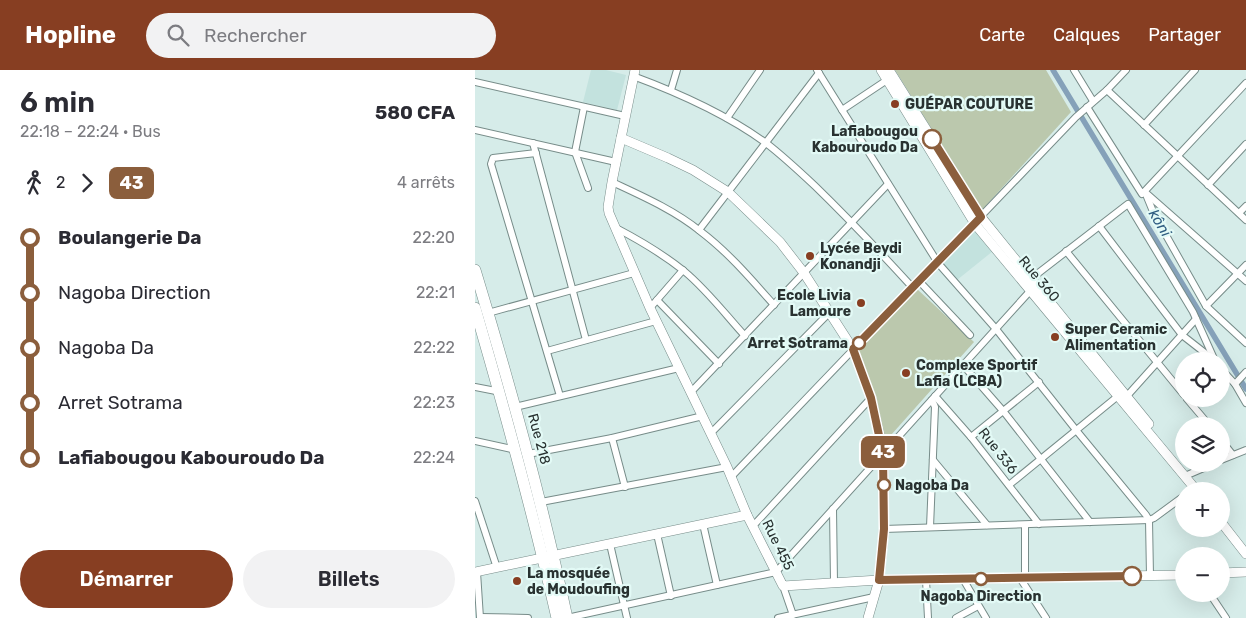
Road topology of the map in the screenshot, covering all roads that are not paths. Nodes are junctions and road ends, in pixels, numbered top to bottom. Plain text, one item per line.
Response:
1 (677, 70) edge
2 (761, 70) edge
3 (881, 70) edge
4 (889, 70) edge
5 (1074, 70) edge
6 (1126, 70) edge
7 (1195, 70) edge
8 (632, 72) edge
9 (818, 72) edge
10 (887, 80) junction
11 (475, 82) edge
12 (1246, 83) edge
13 (671, 90) junction
14 (1107, 90) junction
15 (1093, 101) junction
16 (584, 107) junction
17 (1084, 109) junction
18 (842, 110) junction
19 (625, 116) junction
20 (727, 118) junction
21 (1144, 125) junction
22 (475, 130) edge
23 (621, 138) junction
24 (533, 143) junction
25 (766, 143) junction
26 (1246, 144) edge
27 (575, 152) junction
28 (536, 153) junction
29 (1178, 157) junction
30 (616, 162) junction
31 (612, 182) junction
32 (889, 184) junction
33 (1208, 185) junction
34 (588, 188) dead end
35 (728, 192) junction
36 (1145, 192) junction
37 (1246, 206) edge
38 (1239, 214) junction
39 (978, 220) junction
40 (1246, 220) edge
41 (853, 222) junction
42 (1099, 226) junction
43 (615, 227) junction
44 (699, 230) junction
45 (1066, 251) junction
46 (938, 263) junction
47 (1246, 265) edge
48 (475, 270) edge
49 (683, 270) junction
50 (634, 273) junction
51 (804, 273) junction
52 (1238, 274) junction
53 (919, 281) junction
54 (1246, 281) edge
55 (1029, 284) junction
56 (913, 288) junction
57 (572, 290) junction
58 (657, 300) junction
59 (532, 301) junction
60 (774, 305) junction
61 (1206, 306) junction
62 (475, 308) edge
63 (650, 308) junction
64 (830, 312) junction
65 (488, 313) junction
66 (1196, 319) junction
67 (656, 321) junction
68 (996, 329) junction
69 (971, 335) dead end
70 (745, 336) junction
71 (1182, 336) junction
72 (586, 340) junction
73 (1246, 343) edge
74 (853, 349) junction
75 (547, 351) junction
76 (1203, 352) edge
77 (1211, 352) edge
78 (1157, 362) junction
79 (719, 364) junction
80 (963, 365) junction
81 (679, 368) junction
82 (1246, 372) edge
83 (1230, 376) edge
84 (1237, 381) junction
85 (1039, 382) junction
86 (1175, 383) edge
87 (475, 387) edge
88 (505, 391) junction
89 (691, 392) junction
90 (561, 396) junction
91 (1122, 396) junction
92 (871, 398) junction
93 (934, 398) junction
94 (1246, 403) edge
95 (515, 407) junction
96 (1194, 407) edge
97 (1003, 412) junction
98 (703, 416) junction
99 (1202, 417) edge
100 (1076, 430) junction
101 (711, 433) junction
102 (971, 437) junction
103 (612, 438) junction
104 (475, 441) edge
105 (516, 450) junction
106 (1246, 450) edge
107 (1230, 451) edge
108 (528, 454) junction
109 (883, 454) junction
110 (1233, 455) junction
111 (1230, 456) edge
112 (1041, 459) junction
113 (933, 460) junction
114 (727, 467) junction
115 (1194, 472) edge
116 (1187, 475) junction
117 (732, 476) junction
118 (1191, 482) edge
119 (1009, 485) junction
120 (625, 487) junction
121 (475, 501) edge
122 (541, 502) junction
123 (1175, 503) edge
124 (833, 509) junction
125 (747, 515) junction
126 (1149, 520) junction
127 (1089, 522) junction
128 (703, 524) junction
129 (1039, 524) junction
130 (1025, 525) junction
131 (1230, 525) edge
132 (753, 526) junction
133 (987, 526) junction
134 (930, 527) junction
135 (884, 529) junction
136 (657, 534) junction
137 (1230, 534) edge
138 (610, 544) junction
139 (1246, 544) edge
140 (1246, 554) edge
141 (549, 557) junction
142 (497, 568) junction
143 (476, 572) edge
144 (776, 572) junction
145 (1246, 572) edge
146 (1230, 573) edge
147 (1175, 575) edge
148 (1150, 576) junction
149 (1023, 578) junction
150 (963, 579) junction
151 (879, 580) junction
152 (926, 580) junction
153 (834, 583) junction
154 (717, 585) junction
155 (783, 586) junction
156 (671, 596) junction
157 (875, 597) junction
158 (1215, 602) edge
159 (624, 606) junction
160 (978, 606) junction
161 (793, 615) junction
162 (480, 618) edge
163 (528, 618) edge
164 (557, 618) edge
165 (567, 618) edge
166 (627, 618) edge
167 (778, 618) edge
168 (868, 618) edge
169 (875, 618) edge
170 (928, 618) edge
171 (956, 618) edge
172 (986, 618) edge
173 (1046, 618) edge
174 (1225, 618) edge

1 - 13 street
2 - 20 street
3 - 10 street, Rue 360
4 - 39 street, Rue 360
5 - 15 street
6 - 14 street
7 - 21 street
8 - 13 street
8 - 19 street
9 - 18 street
9 - 25 street
10 - 18 street
10 - 39 street, Rue 360
11 - 16 street
12 - 29 street
13 - 20 street
14 - 15 street
14 - 21 street
15 - 17 street
16 - 19 street
16 - 27 street
17 - 36 street
17 - 39 street
18 - 32 street
19 - 23 street
20 - 25 street
21 - 29 street
22 - 24 street
23 - 30 street
23 - 35 street
24 - 27 street
24 - 28 street
25 - 35 street
25 - 41 street
26 - 33 street
27 - 30 street
27 - 34 street
28 - 57 street
28 - 59 street
29 - 33 street
29 - 36 street
30 - 31 street
31 - 43 street, Rue 455
31 - 44 street
32 - 41 street
32 - 46 street
33 - 38 street
35 - 44 street
35 - 51 street
36 - 52 street
36 - 61 street
37 - 38 street
38 - 40 street
39 - 46 street
39 - 55 street, Rue 360
41 - 51 street
41 - 56 street
42 - 45 street
42 - 66 street
42 - 71 street
43 - 49 street
43 - 50 street, Rue 455
44 - 60 street
45 - 55 street
45 - 78 street
46 - 53 street
46 - 68 street
47 - 52 street
48 - 65 highway, Rue 218
49 - 58 street
49 - 70 street
50 - 57 street
50 - 63 street, Rue 455
51 - 60 street
51 - 64 street
52 - 54 street
52 - 61 street
53 - 56 street
53 - 69 street
55 - 68 street
55 - 91 street, Rue 360
56 - 74 street
57 - 59 street
57 - 72 street
58 - 63 street
58 - 79 street
59 - 65 street
59 - 75 street
60 - 70 street
61 - 73 street
62 - 88 highway, Rue 218
63 - 67 street, Rue 455
64 - 74 street
64 - 101 street
65 - 88 highway, Rue 218
66 - 71 street
66 - 77 street
67 - 72 street
67 - 81 street, Rue 455
68 - 80 street
68 - 85 street
70 - 79 street
71 - 76 street
71 - 78 street
72 - 75 street
74 - 92 street
74 - 117 street
75 - 90 street
78 - 86 street
78 - 91 street
79 - 89 street
80 - 93 street
80 - 97 street
81 - 89 street, Rue 455
81 - 90 street
82 - 84 street
83 - 84 street
84 - 94 street
85 - 97 street
85 - 100 street
87 - 88 street
88 - 95 highway, Rue 218
88 - 105 highway, Rue 218
89 - 98 street, Rue 455
90 - 95 street
91 - 100 street
91 - 116 street, Rue 360
92 - 109 street
92 - 132 street
93 - 102 street, Rue 336
93 - 109 street
93 - 113 street
95 - 108 highway, Rue 218
96 - 99 street
97 - 102 street
97 - 112 street
98 - 101 street, Rue 455
98 - 103 street
100 - 112 street
100 - 126 street
101 - 114 street, Rue 455
102 - 119 street, Rue 336
103 - 108 street
103 - 120 street
104 - 105 street
105 - 141 highway, Rue 218
106 - 110 street
107 - 110 street
108 - 122 highway, Rue 218
109 - 124 street
109 - 135 street
110 - 111 street
112 - 119 street
112 - 127 street
113 - 133 street
113 - 134 street
114 - 117 street, Rue 455
114 - 120 street
115 - 116 street
116 - 118 street, Rue 360
117 - 125 street, Rue 455
119 - 129 street, Rue 336
120 - 122 street
121 - 142 street
122 - 141 highway, Rue 218
123 - 126 street
124 - 144 street
124 - 153 street
125 - 128 street
125 - 132 street, Rue 455
126 - 127 street
126 - 148 street
127 - 129 street
128 - 136 street
128 - 154 street
129 - 130 street
130 - 133 street
130 - 149 street
131 - 139 street
132 - 144 street, Rue 455
133 - 134 street
134 - 135 street
135 - 151 street
136 - 138 street
136 - 156 street
137 - 140 street
138 - 141 street
138 - 159 street
141 - 142 street
141 - 164 highway, Rue 218
141 - 165 highway, Rue 218
142 - 143 street
143 - 162 street
144 - 154 street
144 - 155 street, Rue 455
145 - 146 street
147 - 148 street, Rue 455
148 - 149 street, Rue 455
149 - 150 street, Rue 455
149 - 173 street
150 - 152 street, Rue 455
150 - 160 street
151 - 152 street, Rue 455
151 - 153 street, Rue 455
151 - 157 street
152 - 170 street
153 - 155 street, Rue 455
154 - 156 street
155 - 161 street
156 - 159 street
157 - 161 street
157 - 168 street
157 - 169 street
158 - 174 street
159 - 165 street
159 - 166 street
160 - 171 street
160 - 172 street
161 - 167 street
162 - 163 street

